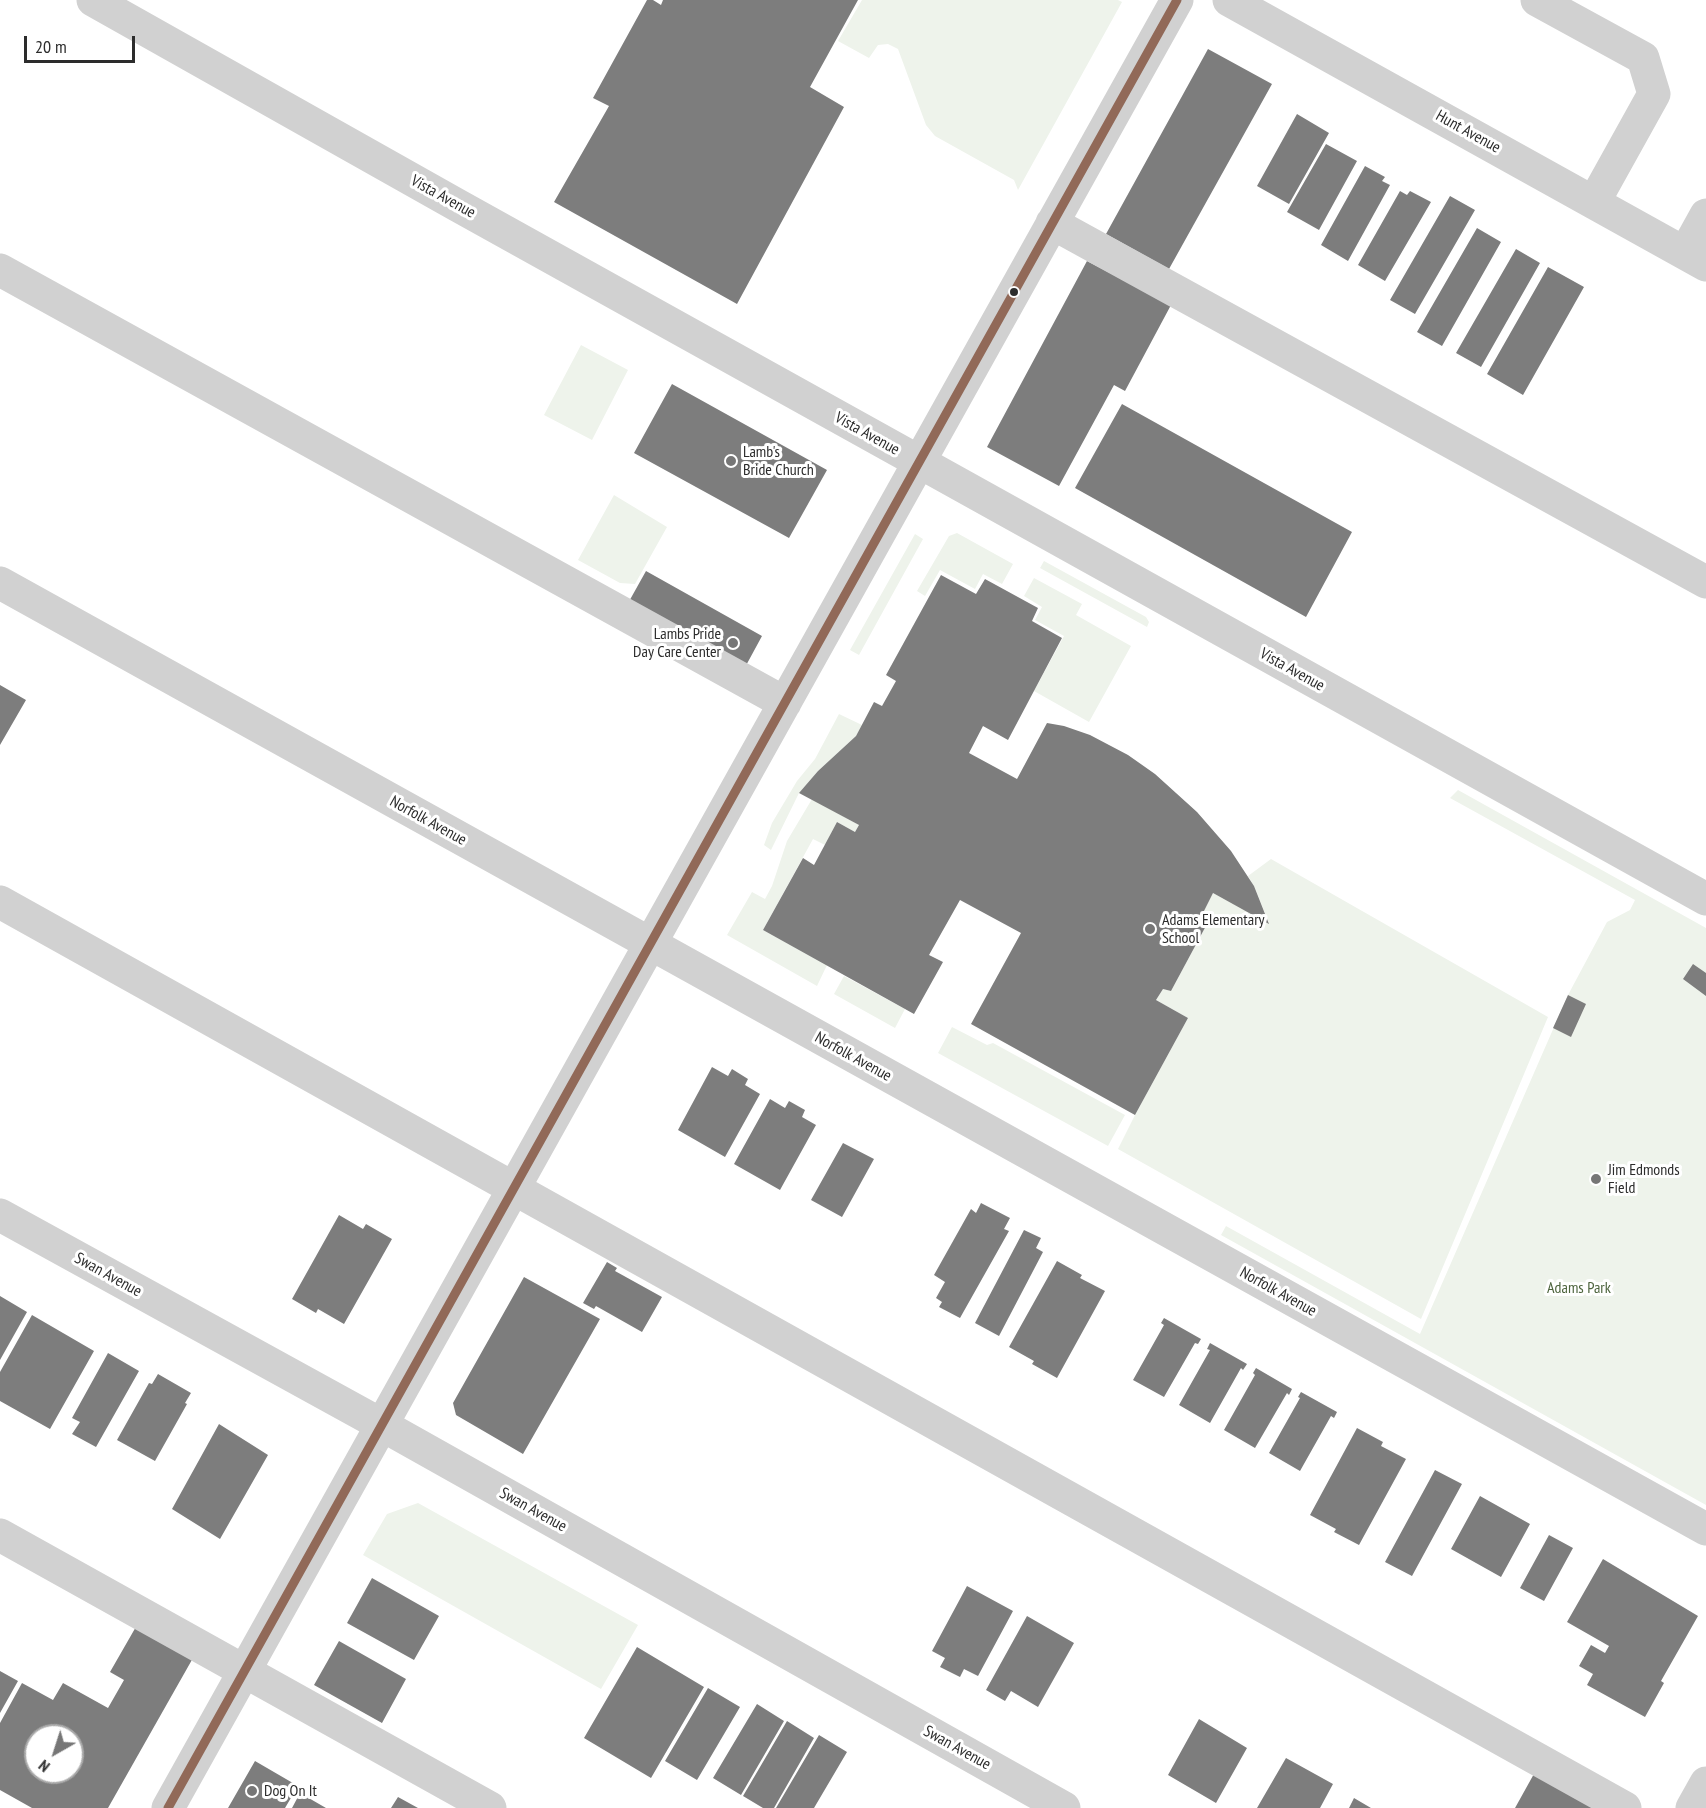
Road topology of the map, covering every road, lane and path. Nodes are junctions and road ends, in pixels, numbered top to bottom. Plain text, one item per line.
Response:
1 (93, 0) edge
2 (1177, 0) edge
3 (1229, 0) edge
4 (1537, 0) edge
5 (1594, 202) junction
6 (1706, 214) edge
7 (1052, 223) junction
8 (1696, 259) edge
9 (0, 270) edge
10 (919, 462) junction
11 (1706, 582) edge
12 (0, 583) edge
13 (785, 703) junction
14 (1706, 899) edge
15 (0, 902) edge
16 (650, 945) junction
17 (514, 1188) junction
18 (0, 1215) edge
19 (382, 1425) junction
20 (1706, 1529) edge
21 (0, 1535) edge
22 (245, 1671) junction
23 (1706, 1783) edge
24 (168, 1808) edge
25 (490, 1808) edge
26 (1065, 1808) edge
27 (1625, 1808) edge
28 (1692, 1808) edge

1 - 10 street, Vista Avenue
2 - 7 street
3 - 5 street, Hunt Avenue
4 - 5 street
5 - 8 street, Hunt Avenue
6 - 8 street
7 - 10 street
7 - 11 street
9 - 13 street
10 - 13 street
10 - 14 street, Vista Avenue
12 - 16 street, Norfolk Avenue
13 - 16 street
15 - 17 street
16 - 17 street
16 - 20 street, Norfolk Avenue
17 - 19 street
17 - 27 street
18 - 19 street, Swan Avenue
19 - 22 street
19 - 26 street, Swan Avenue
21 - 22 street
22 - 24 street
22 - 25 street
23 - 28 street

